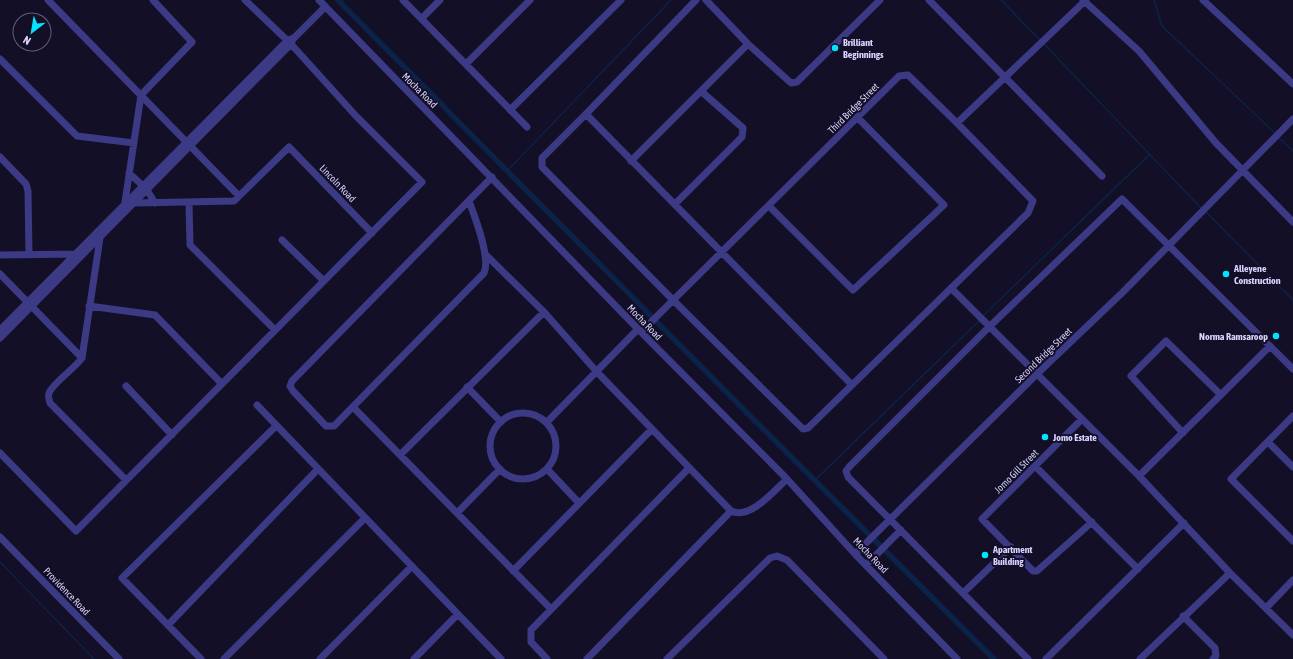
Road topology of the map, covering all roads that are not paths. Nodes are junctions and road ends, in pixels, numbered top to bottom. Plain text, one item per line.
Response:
1 (48, 0) edge
2 (153, 0) edge
3 (245, 0) edge
4 (319, 0) edge
5 (403, 0) edge
6 (440, 0) edge
7 (530, 0) edge
8 (621, 0) edge
9 (696, 0) edge
10 (706, 0) edge
11 (880, 0) edge
12 (929, 0) edge
13 (1204, 0) edge
14 (1084, 1) edge
15 (325, 7) junction
16 (422, 18) junction
17 (290, 41) junction
18 (748, 44) junction
19 (0, 59) edge
20 (466, 64) junction
21 (1006, 76) junction
22 (1293, 84) edge
23 (702, 92) junction
24 (141, 95) junction
25 (510, 110) junction
26 (586, 114) junction
27 (857, 117) junction
28 (953, 119) junction
29 (1293, 119) edge
30 (527, 127) dead end
31 (134, 143) junction
32 (189, 144) junction
33 (0, 157) edge
34 (631, 161) junction
35 (1243, 170) junction
36 (129, 173) junction
37 (1102, 176) dead end
38 (492, 177) junction
39 (145, 188) junction
40 (239, 196) junction
41 (469, 201) junction
42 (125, 202) junction
43 (134, 202) junction
44 (155, 203) junction
45 (190, 203) junction
46 (675, 204) junction
47 (768, 206) junction
48 (1293, 222) edge
49 (372, 232) junction
50 (100, 238) junction
51 (282, 240) dead end
52 (1168, 244) junction
53 (721, 252) junction
54 (28, 254) junction
55 (76, 254) junction
56 (484, 254) junction
57 (0, 256) edge
58 (0, 274) edge
59 (324, 281) junction
60 (951, 288) junction
61 (673, 300) junction
62 (30, 304) junction
63 (89, 306) junction
64 (544, 312) junction
65 (987, 324) junction
66 (0, 330) edge
67 (275, 330) junction
68 (639, 331) junction
69 (0, 338) edge
70 (1270, 346) junction
71 (82, 358) junction
72 (1293, 369) edge
73 (597, 372) junction
74 (1037, 374) junction
75 (222, 384) junction
76 (852, 385) junction
77 (126, 386) dead end
78 (467, 387) junction
79 (1222, 395) junction
80 (257, 405) dead end
81 (353, 407) junction
82 (1293, 416) edge
83 (1081, 420) junction
84 (501, 422) junction
85 (546, 422) junction
86 (276, 426) junction
87 (652, 429) junction
88 (1183, 433) junction
89 (172, 435) junction
90 (1268, 442) junction
91 (0, 453) edge
92 (400, 455) junction
93 (1035, 466) junction
94 (1293, 467) edge
95 (690, 468) junction
96 (318, 469) junction
97 (500, 469) junction
98 (547, 469) junction
99 (1139, 476) junction
100 (787, 479) junction
101 (126, 480) junction
102 (579, 503) junction
103 (732, 511) junction
104 (457, 513) junction
105 (365, 518) junction
106 (890, 519) junction
107 (1092, 522) junction
108 (1184, 523) junction
109 (901, 530) junction
110 (0, 537) edge
111 (1293, 541) edge
112 (0, 544) edge
113 (1010, 547) junction
114 (855, 554) junction
115 (866, 565) junction
116 (412, 566) junction
117 (1138, 569) junction
118 (513, 571) junction
119 (1230, 572) junction
120 (1293, 580) edge
121 (963, 593) junction
122 (1266, 608) junction
123 (551, 609) junction
124 (458, 614) junction
125 (1183, 616) junction
126 (168, 625) junction
127 (1293, 635) edge
128 (112, 659) edge
129 (119, 659) edge
130 (201, 659) edge
131 (224, 659) edge
132 (320, 659) edge
133 (414, 659) edge
134 (501, 659) edge
135 (547, 659) edge
136 (587, 659) edge
137 (667, 659) edge
138 (884, 659) edge
139 (957, 659) edge
140 (1028, 659) edge
141 (1046, 659) edge
142 (1140, 659) edge
143 (1213, 659) edge

1 - 24 street
2 - 24 street
3 - 17 street
4 - 15 street, Mocha Road
5 - 16 street
6 - 16 street
7 - 20 street
8 - 25 street
9 - 26 street
10 - 18 street
11 - 18 street
12 - 21 street
13 - 22 street
14 - 21 street
14 - 35 street
15 - 17 street
15 - 38 street, Mocha Road
16 - 20 street
17 - 32 street
17 - 49 street
18 - 23 street
19 - 31 street
20 - 25 street
21 - 28 street
21 - 37 street
23 - 34 street
23 - 46 street
24 - 31 street
24 - 32 street
25 - 30 street
26 - 34 street
26 - 61 street
27 - 28 street, Third Bridge Street
27 - 47 street, Third Bridge Street
27 - 47 street
28 - 60 street
29 - 35 street, Second Bridge Street
31 - 36 street
32 - 39 street
32 - 40 street
33 - 54 street
34 - 46 street
35 - 48 street
35 - 52 street, Second Bridge Street
36 - 39 street
36 - 42 street
38 - 41 street
38 - 68 street, Mocha Road
39 - 42 street
39 - 43 street
39 - 44 street
40 - 45 street
40 - 49 street, Lincoln Road
41 - 56 street
41 - 81 street
42 - 55 street
43 - 44 street
43 - 50 street
44 - 45 street
45 - 67 street
46 - 53 street
47 - 53 street, Third Bridge Street
49 - 59 street
50 - 62 street
50 - 63 street
51 - 59 street
52 - 65 street
52 - 70 street
52 - 74 street, Second Bridge Street
53 - 61 street, Third Bridge Street
53 - 76 street
54 - 55 street
54 - 57 street
55 - 62 street
56 - 64 street
56 - 81 street
58 - 62 street
59 - 67 street
60 - 65 street
60 - 76 street
61 - 68 street, Third Bridge Street
61 - 76 street
62 - 66 street
62 - 69 street
62 - 71 street
63 - 71 street
63 - 75 street
64 - 73 street
64 - 78 street
65 - 74 street
65 - 106 street
67 - 75 street
68 - 73 street, Third Bridge Street
68 - 100 street, Mocha Road
70 - 72 street
70 - 79 street
71 - 101 street
73 - 85 street, Third Bridge Street
73 - 87 street
74 - 83 street
74 - 106 street, Second Bridge Street
75 - 89 street
77 - 89 street
78 - 84 street
78 - 92 street
79 - 88 street
79 - 88 street
80 - 86 street
81 - 92 street
82 - 90 street
83 - 93 street, Jomo Gill Street
83 - 99 street
84 - 85 street
84 - 97 street
85 - 98 street
86 - 96 street
86 - 126 street
87 - 95 street
87 - 102 street
88 - 99 street
89 - 101 street
90 - 94 street
90 - 111 street
91 - 101 street
92 - 104 street
93 - 107 street
93 - 113 street, Jomo Gill Street
95 - 103 street
95 - 123 street
96 - 105 street
96 - 126 street
97 - 98 street
97 - 104 street
98 - 102 street
99 - 108 street
100 - 103 street
100 - 114 street, Mocha Road
102 - 118 street
103 - 136 street
104 - 118 street
105 - 116 street
105 - 131 street
106 - 109 street
106 - 114 street, Second Bridge Street
107 - 113 street
107 - 117 street
108 - 117 street
108 - 119 street
109 - 115 street
109 - 121 street
110 - 129 street, Providence Road
112 - 128 street, Providence Road
113 - 121 street
114 - 115 street, Mocha Road
115 - 139 street, Mocha Road
116 - 124 street
116 - 132 street
117 - 141 street
118 - 123 street
119 - 122 street
119 - 125 street
120 - 122 street
121 - 140 street
122 - 127 street
123 - 135 street
124 - 133 street
124 - 134 street
125 - 142 street
125 - 143 street
126 - 130 street
137 - 138 street

